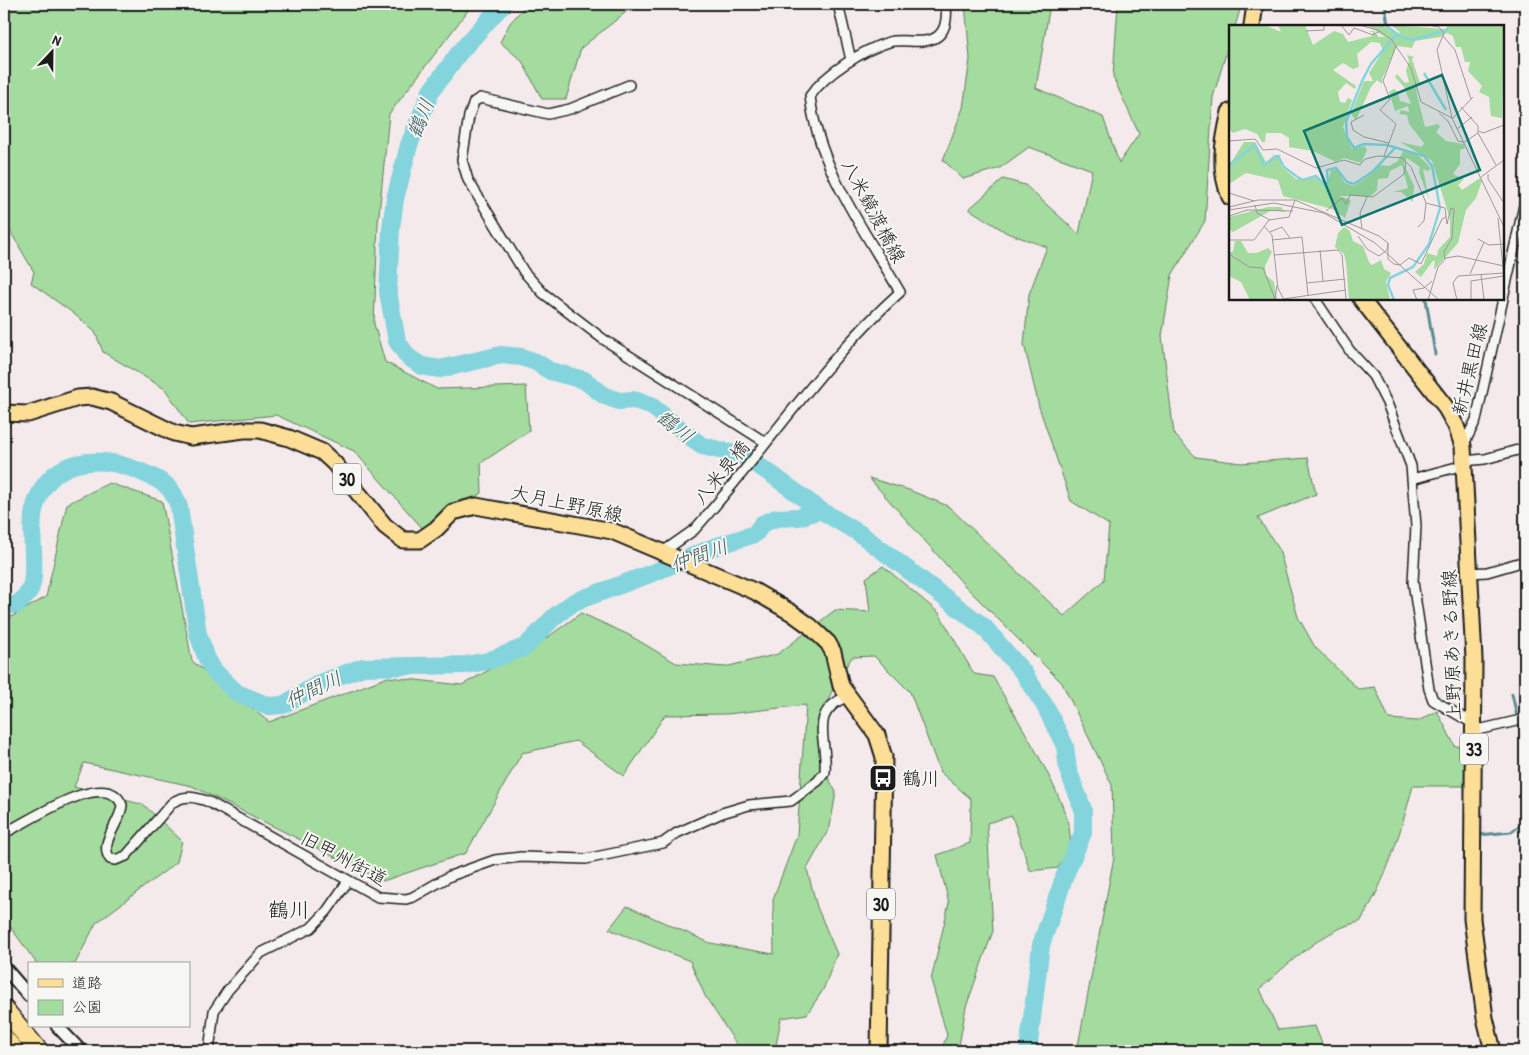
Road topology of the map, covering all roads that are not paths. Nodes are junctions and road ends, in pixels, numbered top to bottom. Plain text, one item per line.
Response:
1 (838, 4) edge
2 (946, 4) edge
3 (1255, 4) edge
4 (1252, 25) edge
5 (851, 60) junction
6 (629, 85) dead end
7 (1229, 116) edge
8 (1229, 192) edge
9 (1525, 200) edge
10 (1504, 293) edge
11 (1316, 300) edge
12 (1362, 300) edge
13 (1502, 300) edge
14 (4, 414) edge
15 (765, 442) junction
16 (1525, 448) edge
17 (1464, 457) junction
18 (1412, 479) junction
19 (668, 553) junction
20 (1525, 561) edge
21 (1470, 573) junction
22 (848, 696) junction
23 (1521, 720) edge
24 (1474, 728) junction
25 (4, 833) edge
26 (348, 881) junction
27 (4, 968) edge
28 (28, 995) edge
29 (4, 1009) edge
30 (59, 1028) edge
31 (4, 1038) edge
32 (15, 1051) edge
33 (39, 1051) edge
34 (81, 1051) edge
35 (209, 1051) edge
36 (879, 1051) edge
37 (1493, 1051) edge

1 - 5 street
2 - 5 street, 八米鏡渡橋線
3 - 4 main road
5 - 15 street, 八米鏡渡橋線
6 - 15 street
7 - 8 main road
9 - 10 street, 新井黒田線
11 - 18 street
12 - 17 main road, 上野原あきる野線 / 33
13 - 17 street, 新井黒田線
14 - 19 main road, 大月上野原線 / 30
15 - 19 street, 八米泉橋
16 - 17 street
17 - 18 street
17 - 21 main road, 上野原あきる野線 / 33
18 - 24 street
19 - 22 main road, 大月上野原線 / 30
20 - 21 street
21 - 24 main road, 上野原あきる野線 / 33
22 - 26 street, 旧甲州街道
22 - 36 main road, 大月上野原線 / 30
23 - 24 street
24 - 37 main road, 上野原あきる野線 / 33
25 - 26 street, 旧甲州街道
26 - 35 street
27 - 28 street
29 - 33 highway
30 - 34 street
31 - 32 highway

